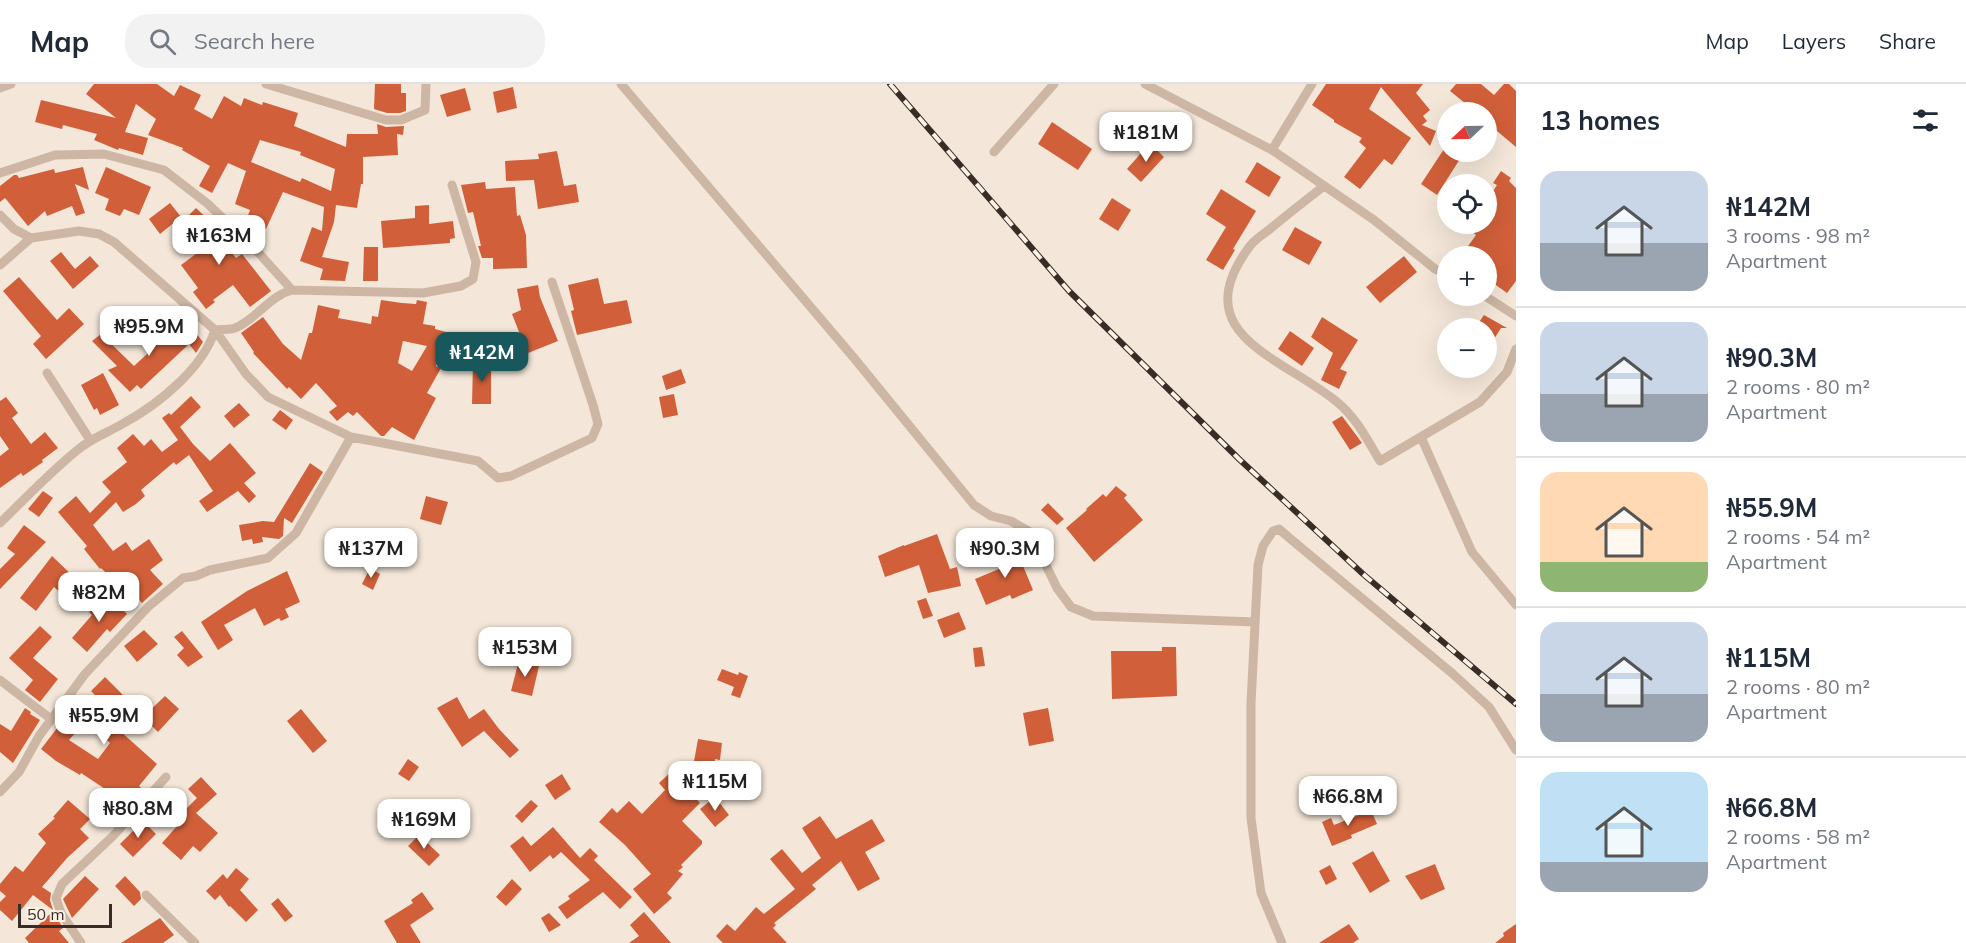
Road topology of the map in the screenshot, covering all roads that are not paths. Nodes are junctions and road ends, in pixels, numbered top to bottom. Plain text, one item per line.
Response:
1 (11, 84) edge
2 (266, 84) edge
3 (426, 84) edge
4 (621, 84) edge
5 (1054, 84) edge
6 (1145, 84) edge
7 (1312, 84) edge
8 (0, 88) edge
9 (1272, 150) junction
10 (994, 152) dead end
11 (0, 172) edge
12 (452, 185) dead end
13 (1324, 186) junction
14 (0, 215) edge
15 (31, 238) junction
16 (0, 265) edge
17 (1437, 270) edge
18 (552, 282) dead end
19 (292, 290) junction
20 (1497, 304) edge
21 (1516, 316) edge
22 (215, 330) junction
23 (1516, 349) edge
24 (1512, 372) edge
25 (47, 373) dead end
26 (1421, 436) junction
27 (351, 437) junction
28 (90, 440) junction
29 (0, 523) edge
30 (1516, 605) edge
31 (1255, 622) junction
32 (0, 680) edge
33 (51, 719) junction
34 (1516, 750) edge
35 (166, 777) dead end
36 (0, 792) edge
37 (146, 895) dead end
38 (81, 943) edge
39 (195, 943) edge
40 (1282, 943) edge

1 - 8 street
2 - 3 street
4 - 31 street
5 - 10 street
6 - 9 street
7 - 9 street
9 - 13 street
11 - 19 street
12 - 19 street
13 - 17 street
13 - 26 street
14 - 15 street
15 - 16 street
15 - 22 street
18 - 27 street
19 - 22 street
20 - 21 street
22 - 27 street
22 - 28 street
23 - 24 street
24 - 26 street
25 - 28 street
26 - 30 street
27 - 33 street
28 - 29 street
31 - 34 street
31 - 40 street
32 - 33 street
33 - 36 street
35 - 38 street
37 - 39 street

